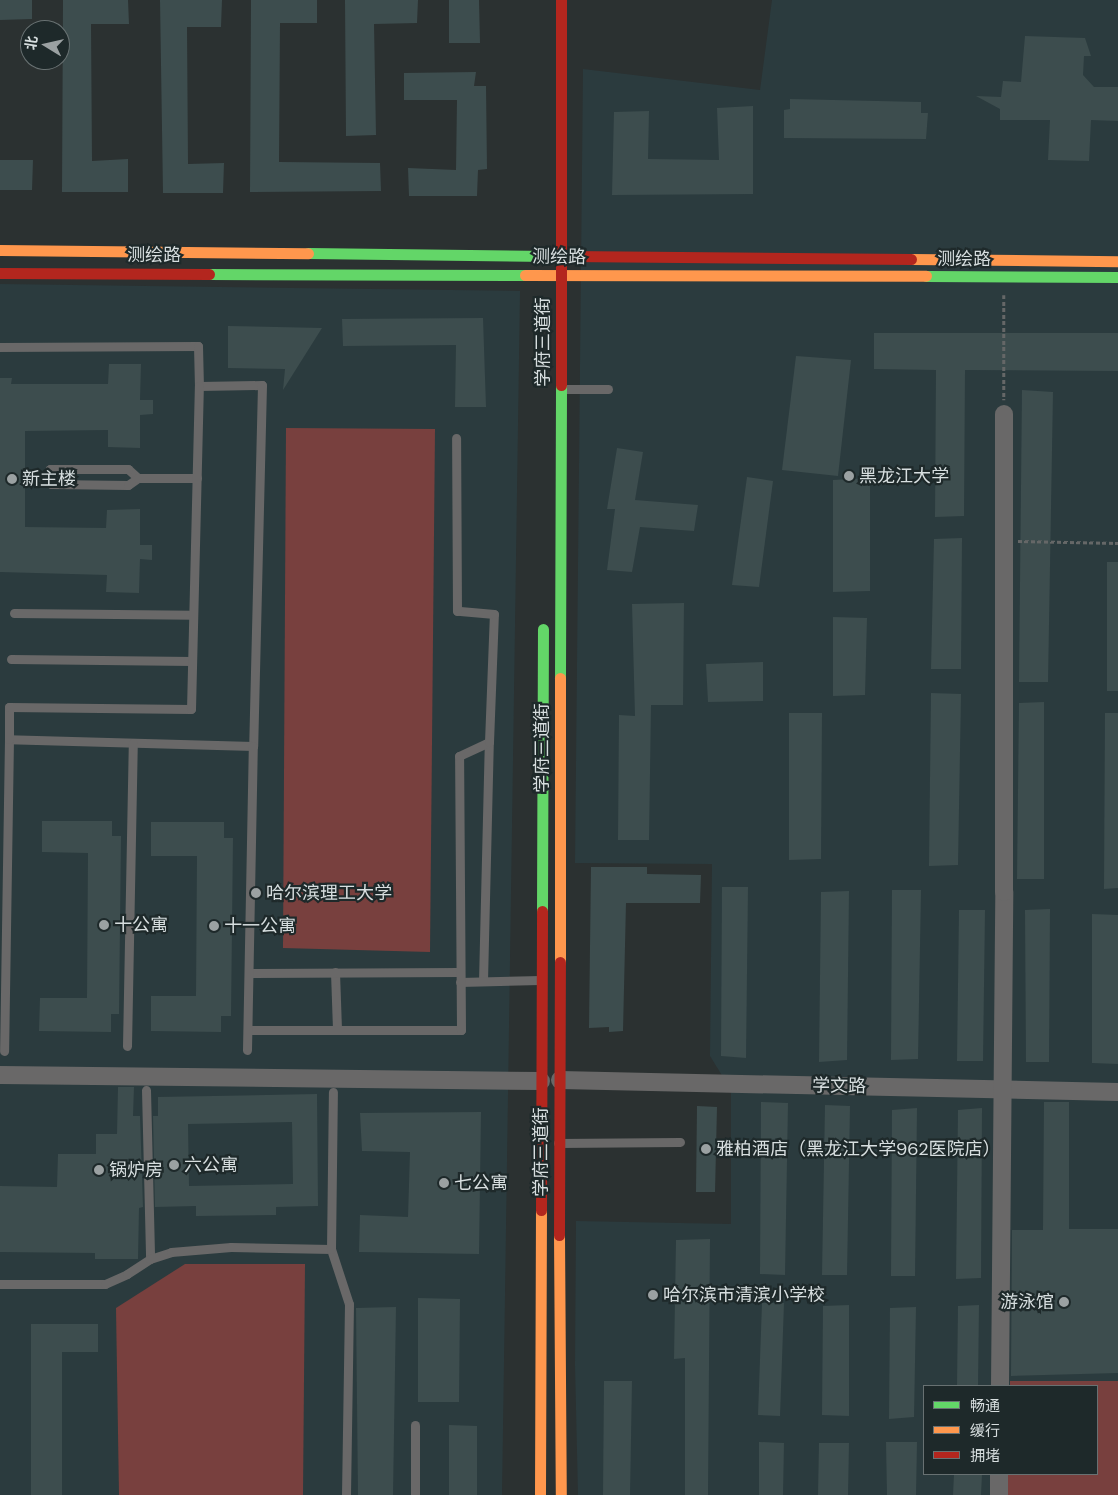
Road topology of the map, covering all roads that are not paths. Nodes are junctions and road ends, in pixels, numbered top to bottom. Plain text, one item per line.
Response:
1 (561, 0) edge
2 (0, 250) edge
3 (545, 252) junction
4 (560, 257) junction
5 (1118, 260) edge
6 (0, 272) edge
7 (561, 274) junction
8 (1118, 277) edge
9 (545, 278) junction
10 (0, 347) edge
11 (199, 386) junction
12 (560, 389) junction
13 (608, 389) dead end
14 (1004, 414) road end
15 (456, 438) dead end
16 (138, 478) junction
17 (196, 478) junction
18 (14, 612) dead end
19 (193, 615) junction
20 (543, 622) dead end
21 (11, 659) dead end
22 (192, 661) junction
23 (9, 739) junction
24 (489, 742) junction
25 (133, 743) junction
26 (253, 746) junction
27 (335, 972) junction
28 (460, 972) junction
29 (249, 973) junction
30 (541, 980) junction
31 (483, 981) junction
32 (460, 982) junction
33 (248, 1030) junction
34 (337, 1030) junction
35 (127, 1046) dead end
36 (248, 1050) dead end
37 (4, 1051) dead end
38 (0, 1075) edge
39 (560, 1080) junction
40 (541, 1081) junction
41 (146, 1090) dead end
42 (1003, 1090) junction
43 (333, 1092) dead end
44 (1118, 1092) edge
45 (680, 1142) dead end
46 (558, 1143) junction
47 (331, 1249) junction
48 (150, 1259) junction
49 (0, 1284) edge
50 (1000, 1385) edge
51 (415, 1425) dead end
52 (999, 1475) edge
53 (346, 1495) edge
54 (416, 1495) edge
55 (540, 1495) edge
56 (560, 1495) edge
57 (999, 1495) edge

1 - 4 main road, 学府三道街
2 - 3 main road, 测绘路
3 - 4 main road, 测绘路
3 - 9 main road, 学府三道街
4 - 5 main road, 测绘路
4 - 7 main road, 学府三道街
6 - 9 main road, 测绘路
7 - 8 main road, 测绘路
7 - 9 main road, 测绘路
7 - 12 main road, 学府三道街
10 - 11 lane
11 - 17 lane
11 - 26 lane
12 - 13 lane
12 - 39 main road, 学府三道街
14 - 42 street
15 - 24 lane
16 - 16 lane
16 - 17 lane
17 - 19 lane
18 - 19 lane
19 - 22 lane
20 - 30 main road, 学府三道街
21 - 22 lane
22 - 23 lane
23 - 25 lane
23 - 37 lane
24 - 28 lane
24 - 31 lane
25 - 26 lane
25 - 35 lane
26 - 29 lane
27 - 28 lane
27 - 29 lane
27 - 34 lane
28 - 32 lane
29 - 33 lane
30 - 31 lane
30 - 40 main road, 学府三道街
31 - 32 lane
32 - 34 lane
33 - 34 lane
33 - 36 lane
38 - 40 street
39 - 42 street, 学文路
39 - 46 main road, 学府三道街
40 - 55 main road, 学府三道街
41 - 48 lane
42 - 44 street, 学文路
42 - 50 street
43 - 47 lane
45 - 46 lane
46 - 56 main road, 学府三道街
47 - 48 lane
47 - 53 lane
48 - 49 lane
51 - 54 lane
52 - 57 street

